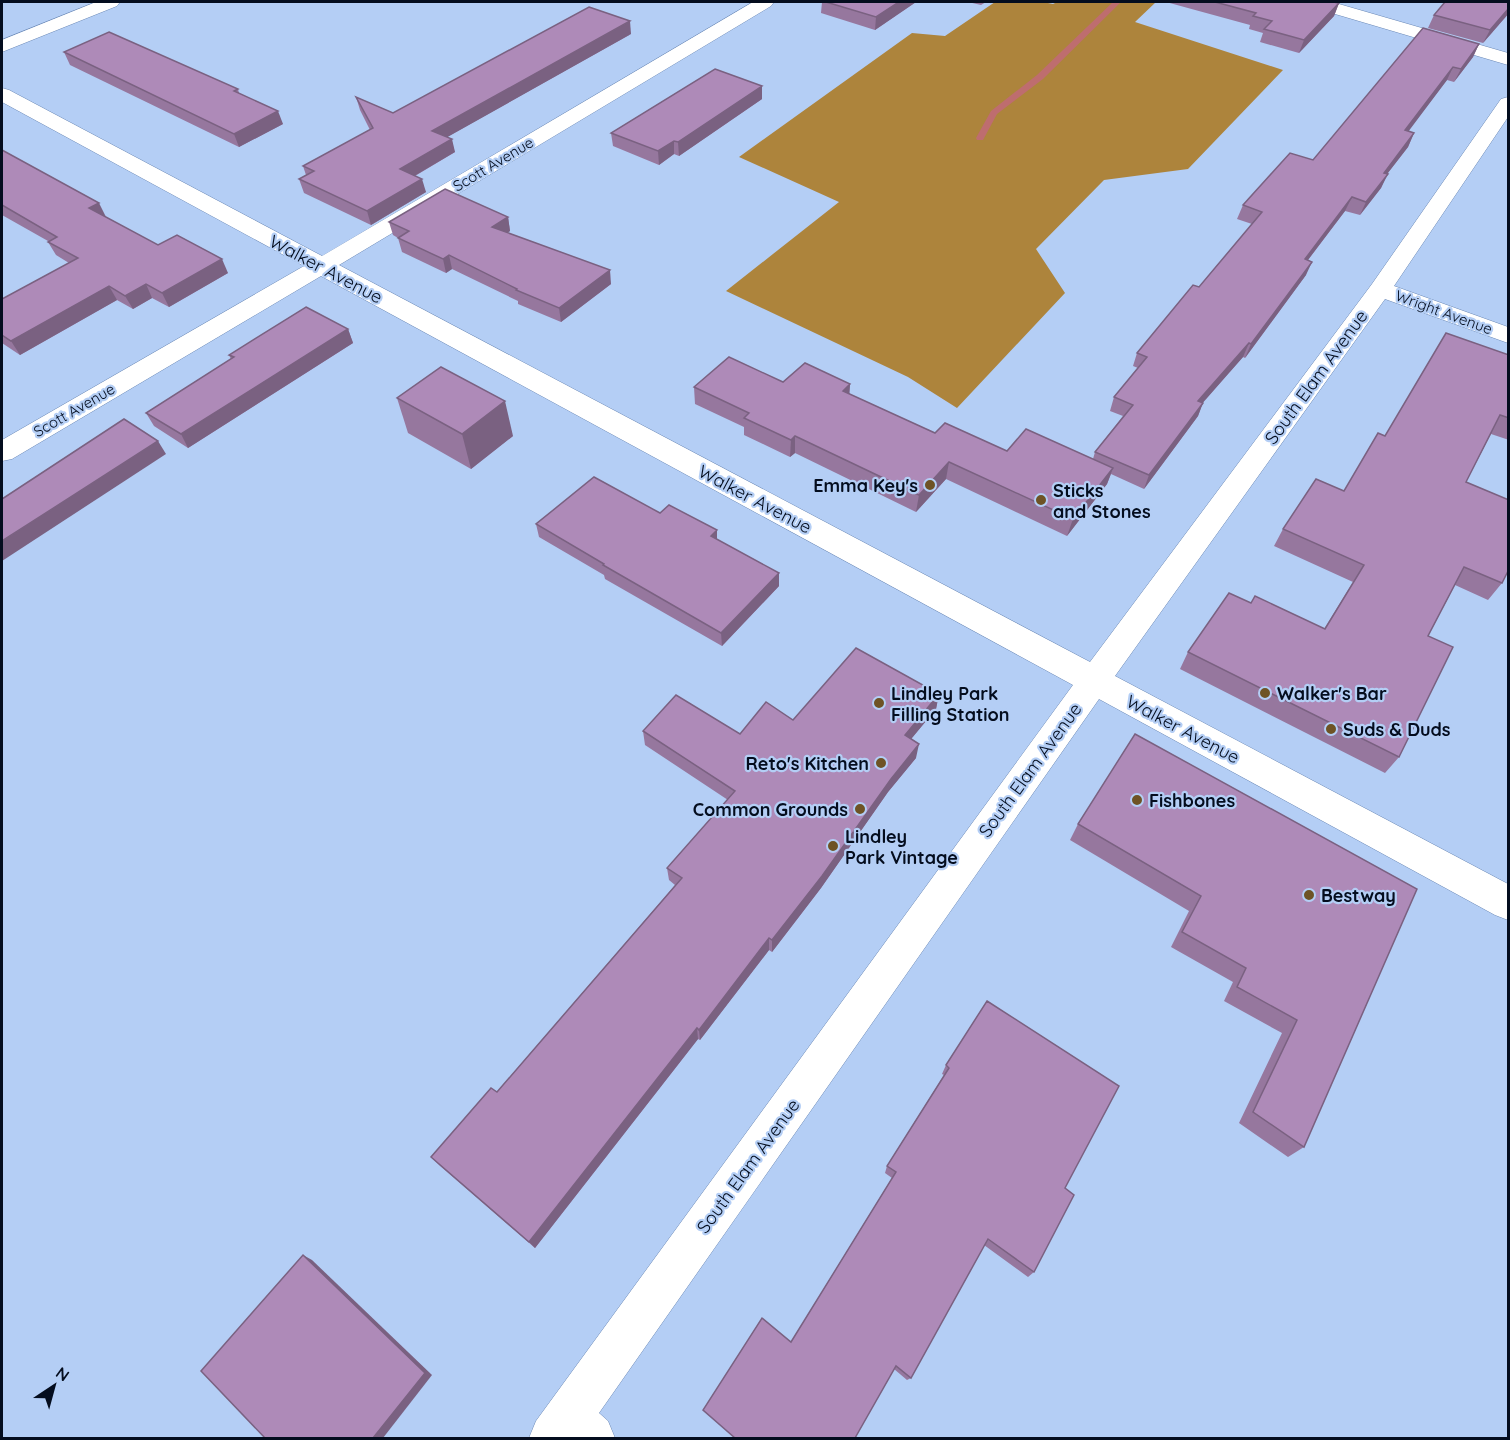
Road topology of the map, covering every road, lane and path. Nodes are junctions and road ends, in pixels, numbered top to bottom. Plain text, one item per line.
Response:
1 (111, 2) edge
2 (765, 2) edge
3 (1314, 2) edge
4 (2, 46) edge
5 (1509, 58) edge
6 (2, 94) edge
7 (1509, 103) edge
8 (321, 266) junction
9 (1380, 289) junction
10 (1509, 335) edge
11 (2, 452) edge
12 (1094, 681) junction
13 (1509, 903) edge
14 (571, 1431) edge

1 - 4 street
2 - 8 street, Scott Avenue
3 - 5 street
6 - 8 street, Walker Avenue
7 - 9 street, South Elam Avenue
8 - 11 street, Scott Avenue
8 - 12 street, Walker Avenue
9 - 10 street, Wright Avenue
9 - 12 street, South Elam Avenue
12 - 13 street, Walker Avenue
12 - 14 street, South Elam Avenue

